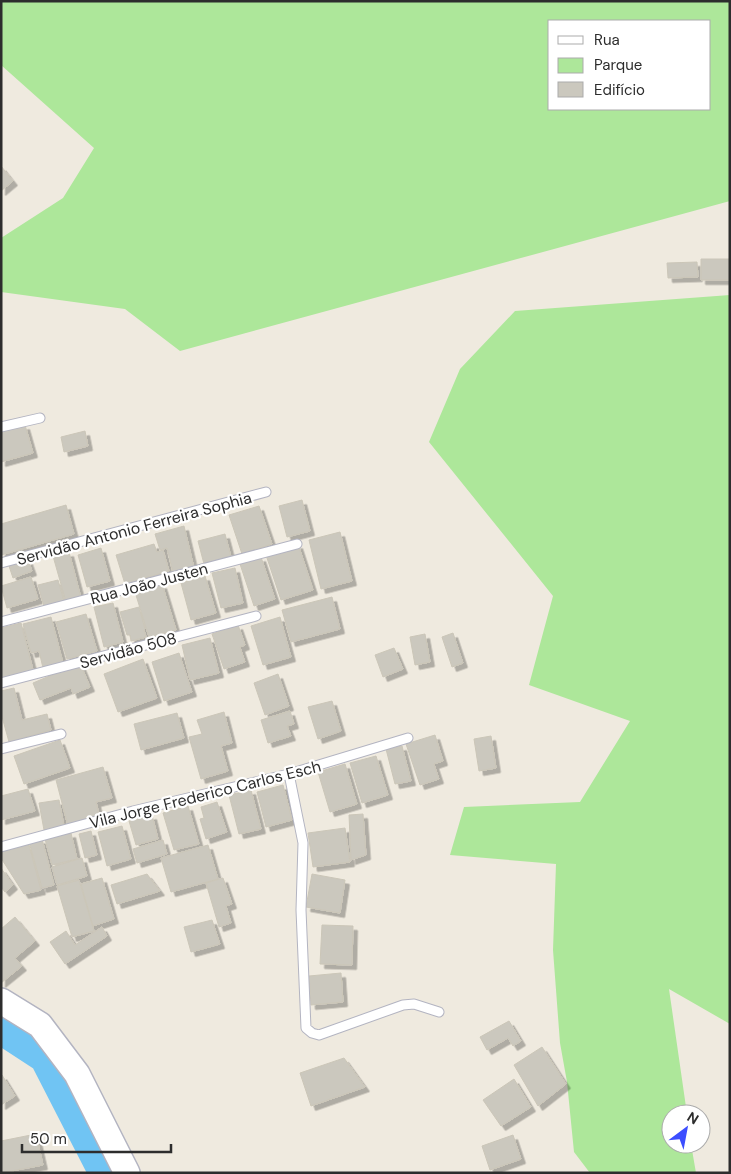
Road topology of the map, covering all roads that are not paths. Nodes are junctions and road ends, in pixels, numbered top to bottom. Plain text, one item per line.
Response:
1 (40, 418) dead end
2 (1, 427) edge
3 (266, 492) dead end
4 (297, 544) dead end
5 (1, 563) edge
6 (256, 616) dead end
7 (1, 622) edge
8 (1, 683) edge
9 (61, 734) dead end
10 (408, 738) dead end
11 (1, 749) edge
12 (289, 774) junction
13 (1, 846) edge
14 (1, 1001) edge
15 (439, 1012) dead end
16 (127, 1173) edge

1 - 2 lane
3 - 5 lane, Servidão Antonio Ferreira Sophia
4 - 7 lane, Rua João Justen
6 - 8 lane, Servidão 508
9 - 11 lane
10 - 12 lane, Vila Jorge Frederico Carlos Esch
12 - 13 lane, Vila Jorge Frederico Carlos Esch
12 - 15 lane
14 - 16 street

